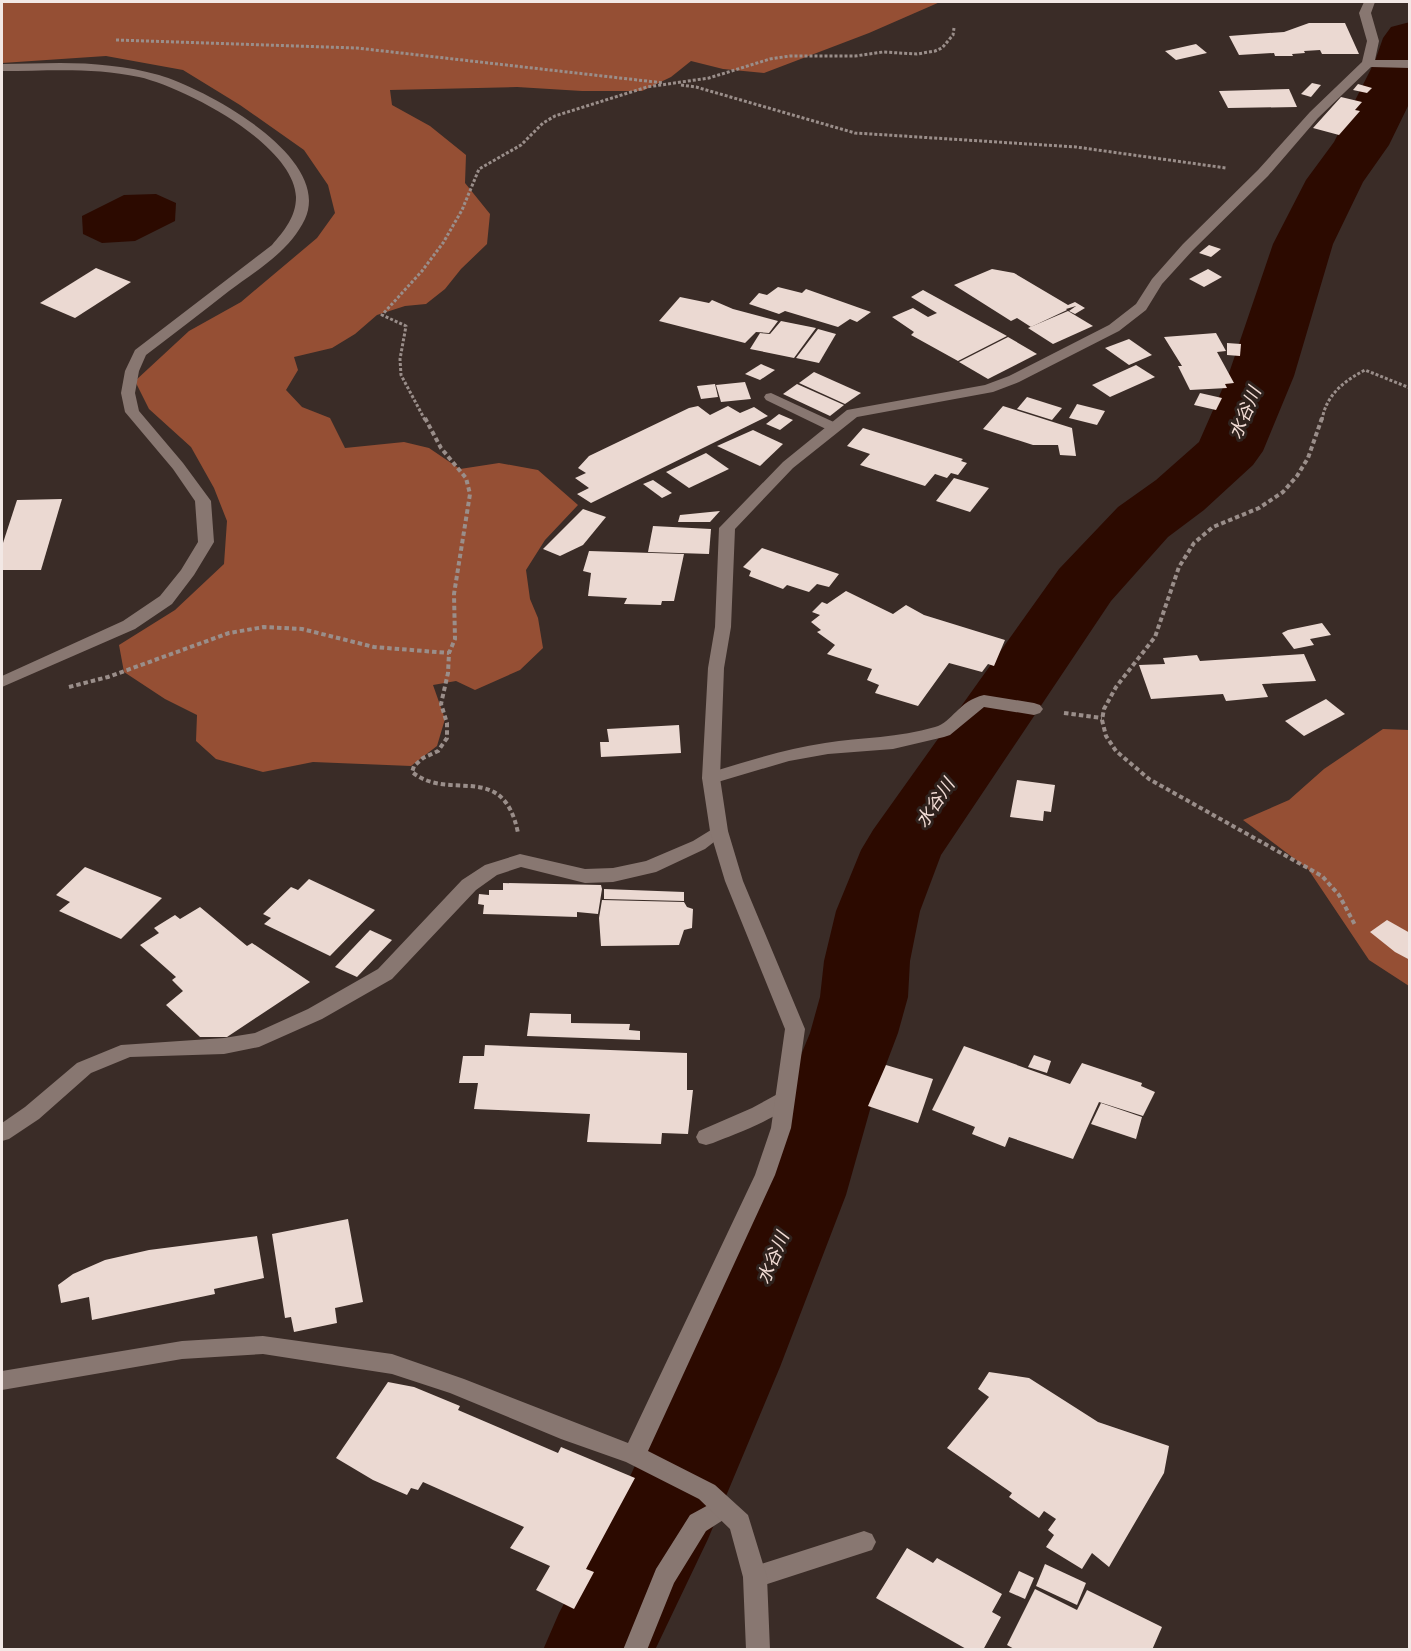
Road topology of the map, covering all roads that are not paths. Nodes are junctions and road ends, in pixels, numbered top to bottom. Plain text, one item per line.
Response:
1 (1369, 2) edge
2 (1368, 63) junction
3 (1410, 64) edge
4 (2, 68) edge
5 (771, 397) dead end
6 (833, 427) junction
7 (2, 682) edge
8 (1034, 709) dead end
9 (711, 778) junction
10 (719, 831) junction
11 (785, 1098) junction
12 (2, 1132) edge
13 (706, 1137) dead end
14 (2, 1381) edge
15 (634, 1455) junction
16 (723, 1508) junction
17 (864, 1542) dead end
18 (755, 1577) junction
19 (635, 1650) edge
20 (758, 1650) edge

1 - 2 street
2 - 3 street
2 - 6 street
4 - 7 street
5 - 6 street
6 - 9 street
8 - 9 street
9 - 10 street
10 - 11 street
10 - 12 street
11 - 13 street
11 - 15 street
14 - 15 street
15 - 16 street
16 - 18 street
16 - 19 street
17 - 18 street
18 - 20 street

